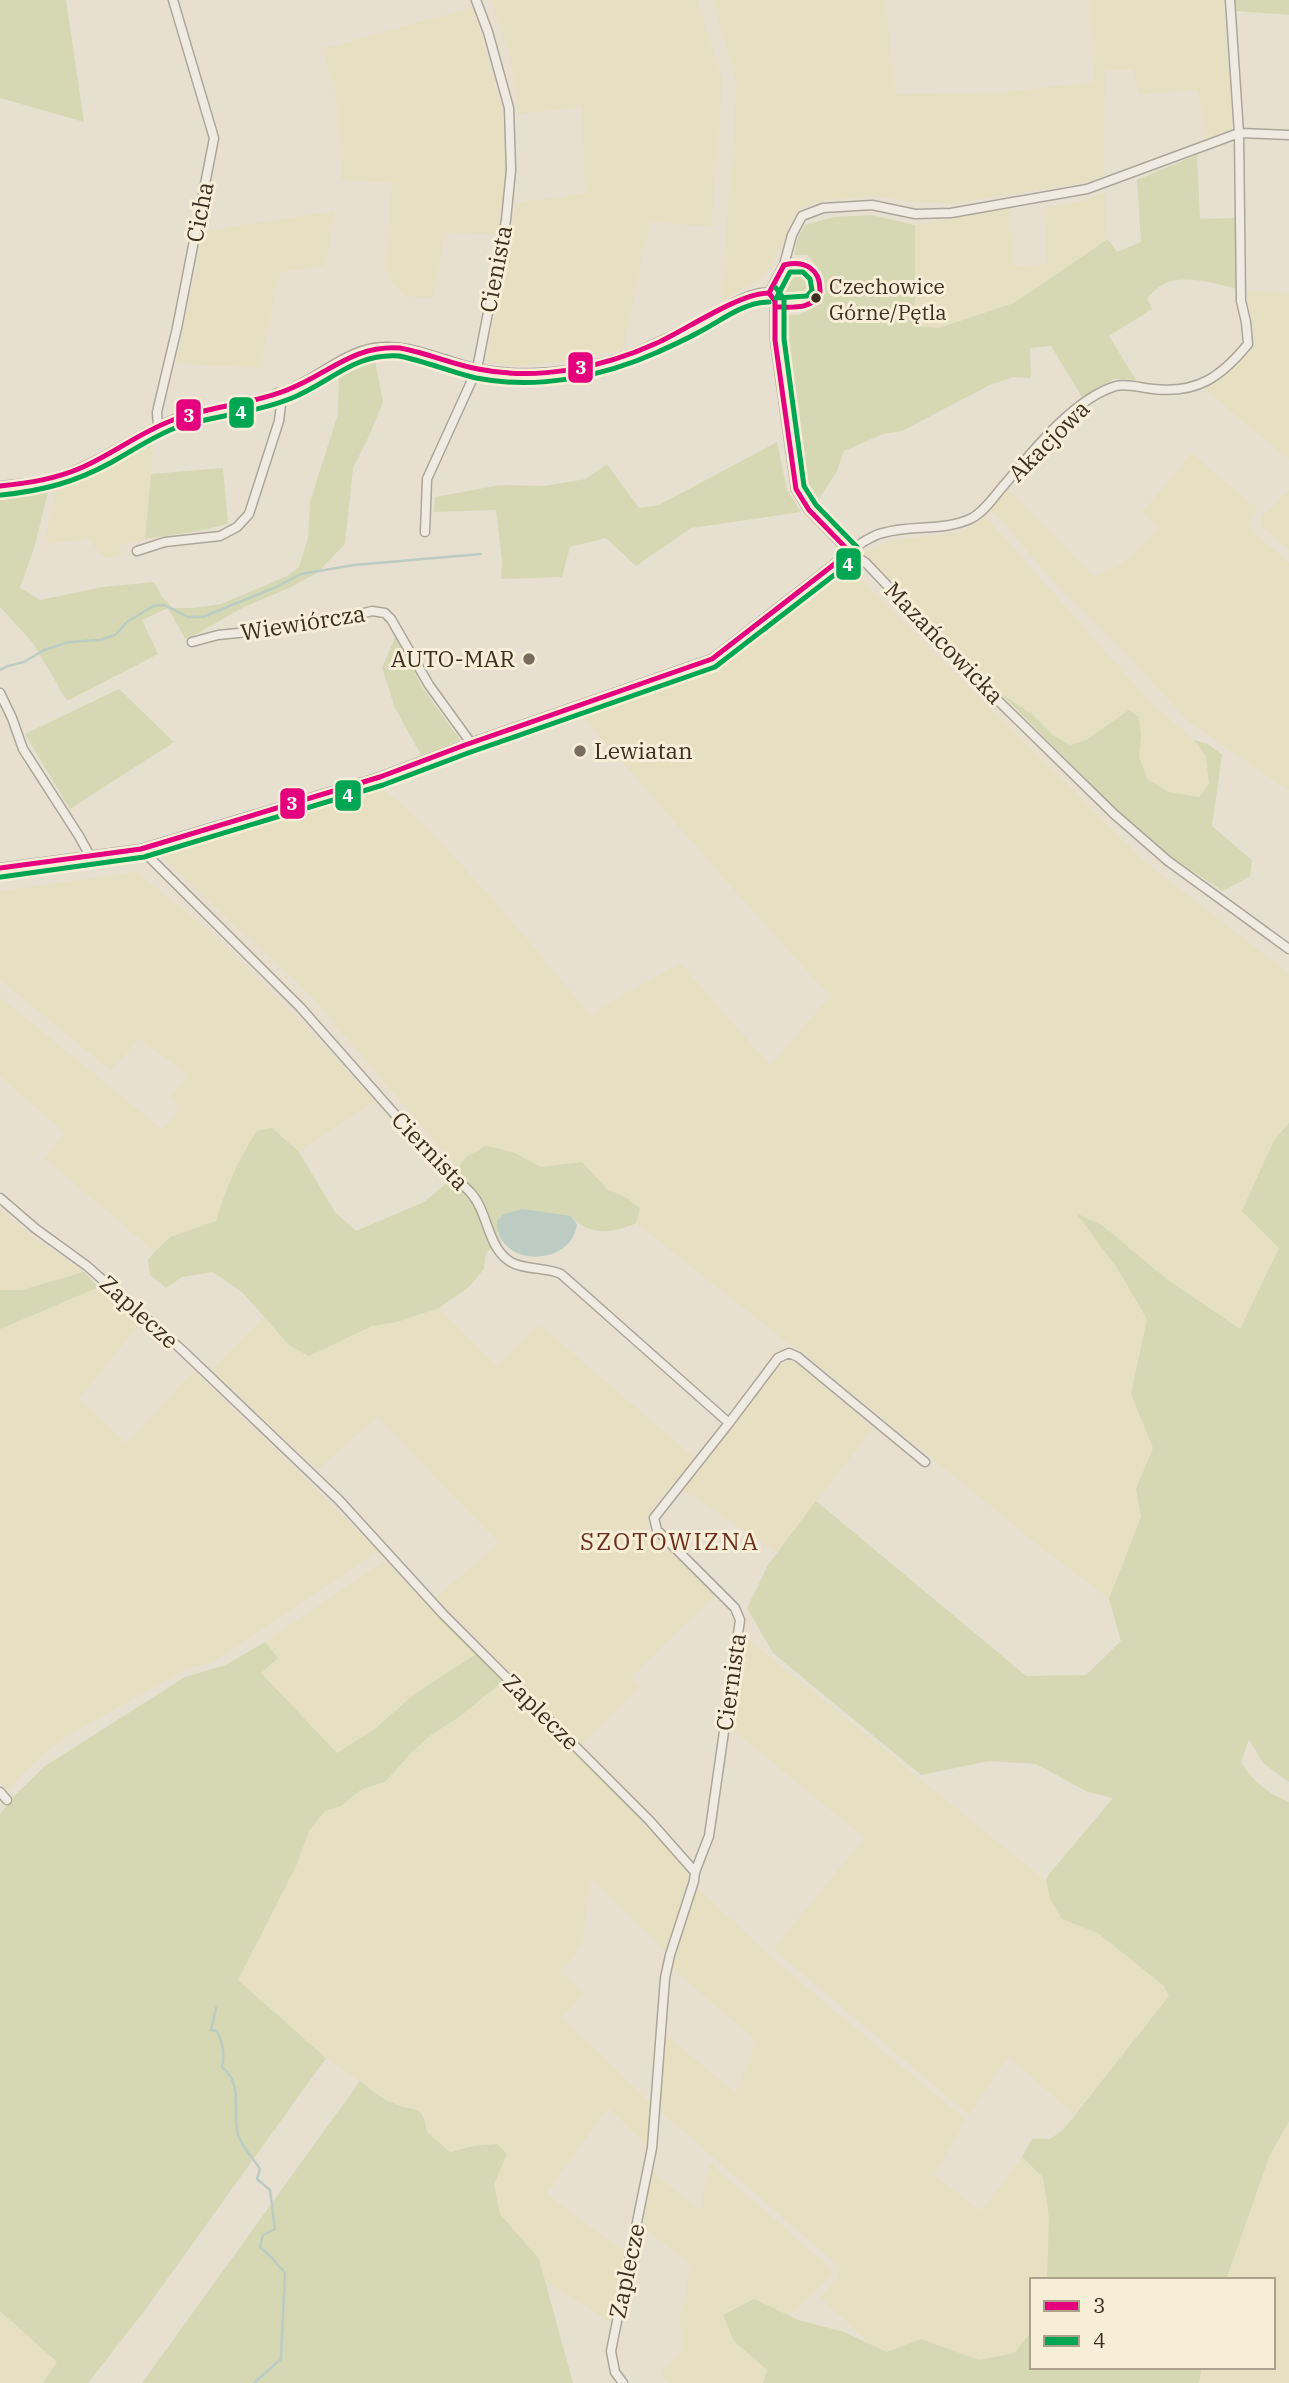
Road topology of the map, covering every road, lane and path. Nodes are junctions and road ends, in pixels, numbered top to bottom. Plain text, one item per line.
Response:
1 (173, 0) edge
2 (476, 0) edge
3 (1230, 0) edge
4 (1239, 132) junction
5 (1289, 135) edge
6 (769, 293) junction
7 (477, 369) junction
8 (277, 393) junction
9 (158, 426) junction
10 (0, 486) edge
11 (425, 532) dead end
12 (137, 551) dead end
13 (850, 552) junction
14 (192, 642) dead end
15 (0, 693) edge
16 (471, 743) junction
17 (141, 849) junction
18 (90, 856) junction
19 (0, 868) edge
20 (1289, 949) edge
21 (0, 1198) edge
22 (729, 1423) junction
23 (925, 1462) dead end
24 (0, 1792) edge
25 (7, 1800) dead end
26 (695, 1872) junction
27 (623, 2383) edge

1 - 9 street, Cicha
2 - 7 street, Cienista
3 - 4 street, Akacjowa
4 - 5 street
4 - 6 street
4 - 13 street, Akacjowa
6 - 7 street
6 - 13 street, Mazańcowicka
7 - 8 street
7 - 11 street, Cienista
8 - 9 street
8 - 12 street
9 - 10 street
13 - 16 street
13 - 20 street, Mazańcowicka
14 - 16 street, Wiewiórcza
15 - 18 street
16 - 17 street
17 - 18 street
17 - 22 street, Ciernista
18 - 19 street
21 - 26 street, Zaplecze
22 - 23 street, Ciernista
22 - 26 street, Ciernista
24 - 25 street
26 - 27 street, Zaplecze

